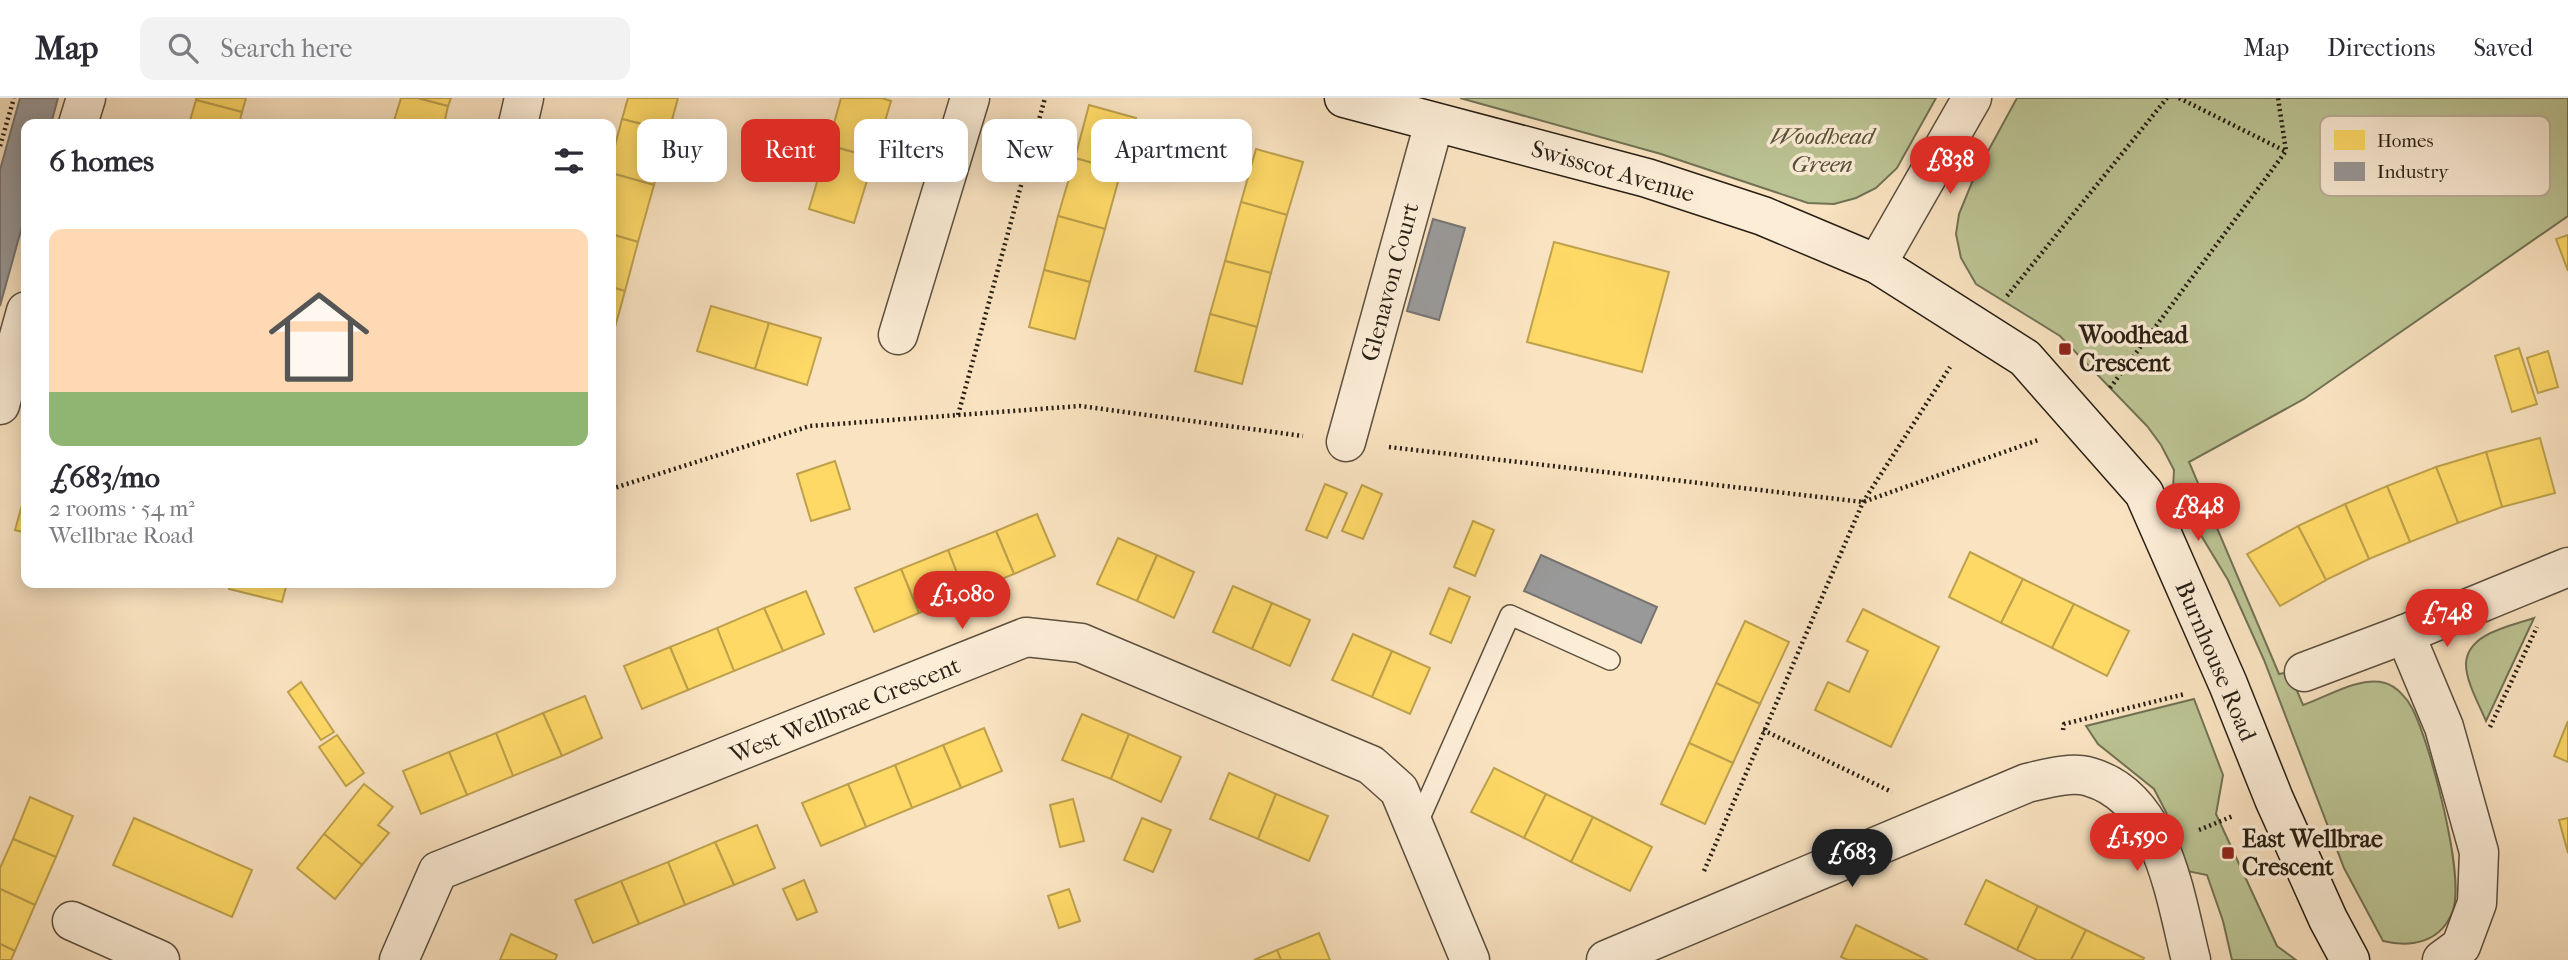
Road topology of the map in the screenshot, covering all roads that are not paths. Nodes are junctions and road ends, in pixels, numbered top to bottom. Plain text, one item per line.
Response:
1 (86, 98) edge
2 (524, 98) edge
3 (970, 98) edge
4 (1344, 98) edge
5 (1972, 98) edge
6 (80, 119) edge
7 (519, 119) edge
8 (1434, 123) junction
9 (1877, 264) junction
10 (21, 329) edge
11 (898, 335) dead end
12 (0, 405) edge
13 (1346, 442) dead end
14 (2566, 567) edge
15 (2405, 634) junction
16 (1610, 660) dead end
17 (2304, 672) dead end
18 (1415, 830) junction
19 (72, 921) dead end
20 (160, 960) edge
21 (399, 960) edge
22 (1470, 960) edge
23 (1606, 960) edge
24 (2191, 960) edge
25 (2350, 960) edge
26 (2442, 960) edge

1 - 6 street
2 - 7 street
3 - 11 street
4 - 8 street, Swisscot Avenue
5 - 9 street
8 - 9 street, Swisscot Avenue
8 - 13 street, Glenavon Court
9 - 25 street, Burnhouse Road
10 - 12 street
14 - 15 street
15 - 17 street
15 - 26 street
16 - 18 lane
18 - 21 street, West Wellbrae Crescent
18 - 22 street, West Wellbrae Crescent
19 - 20 street
23 - 24 street

